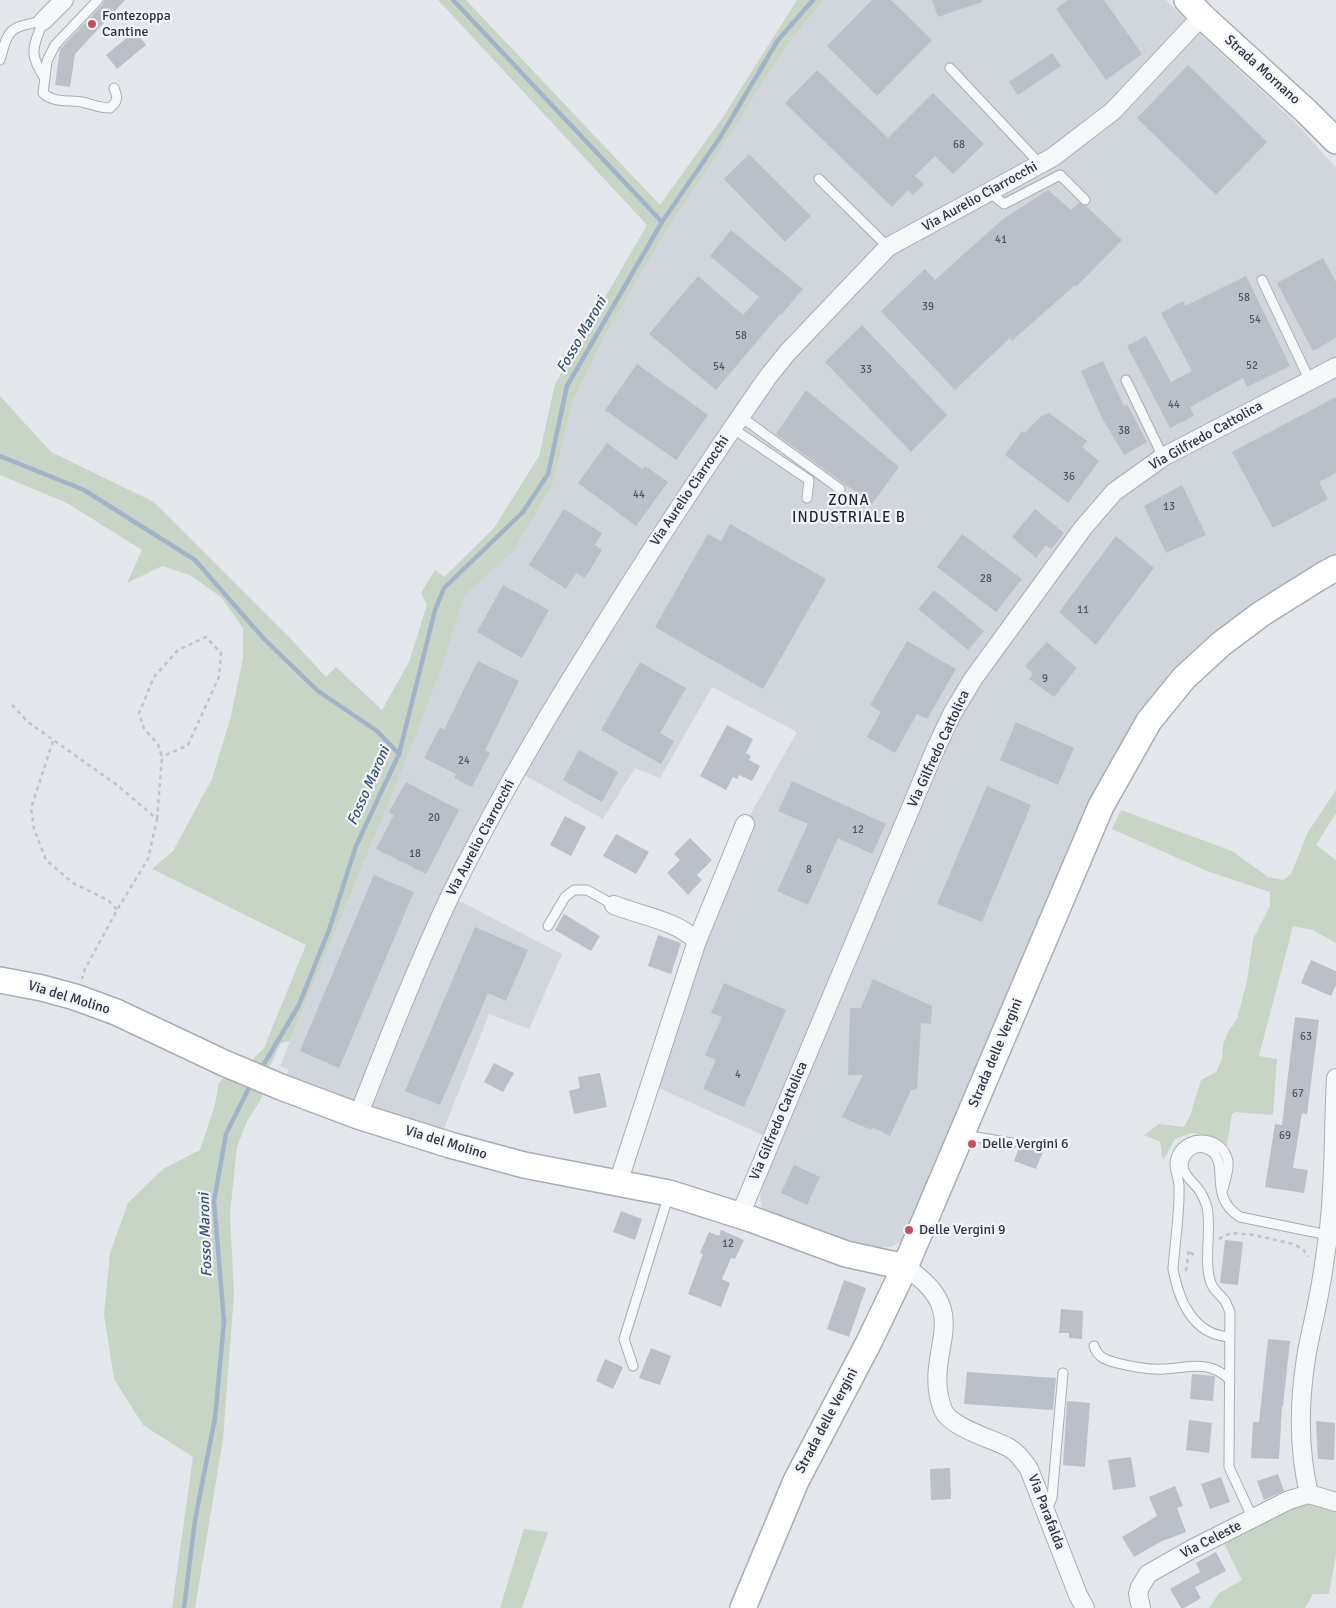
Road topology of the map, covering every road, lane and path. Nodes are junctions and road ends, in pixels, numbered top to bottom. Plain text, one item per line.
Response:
1 (64, 0) edge
2 (98, 0) edge
3 (1195, 8) edge
4 (42, 20) junction
5 (0, 60) edge
6 (950, 68) dead end
7 (45, 79) junction
8 (114, 88) dead end
9 (1336, 141) edge
10 (1040, 164) junction
11 (819, 179) dead end
12 (989, 192) junction
13 (1085, 200) dead end
14 (888, 247) junction
15 (1262, 280) dead end
16 (1336, 367) edge
17 (1126, 380) dead end
18 (1310, 381) junction
19 (736, 422) junction
20 (1163, 457) junction
21 (840, 489) dead end
22 (807, 498) dead end
23 (1336, 568) edge
24 (12, 705) dead end
25 (53, 741) junction
26 (162, 757) junction
27 (157, 819) junction
28 (745, 824) dead end
29 (614, 905) joint
30 (117, 910) junction
31 (548, 926) dead end
32 (697, 941) junction
33 (85, 969) dead end
34 (0, 980) edge
35 (1336, 1078) edge
36 (358, 1116) junction
37 (961, 1134) junction
38 (1012, 1143) dead end
39 (618, 1183) junction
40 (669, 1193) junction
41 (1222, 1194) junction
42 (740, 1216) junction
43 (1328, 1235) junction
44 (1209, 1248) junction
45 (1174, 1256) junction
46 (1209, 1263) junction
47 (1310, 1264) dead end
48 (905, 1267) junction
49 (1230, 1337) junction
50 (1094, 1346) dead end
51 (633, 1366) dead end
52 (1063, 1373) dead end
53 (1230, 1380) junction
54 (1309, 1494) junction
55 (1336, 1502) edge
56 (1046, 1511) junction
57 (1253, 1519) junction
58 (743, 1608) edge
59 (1085, 1608) edge
60 (1141, 1608) edge

1 - 4 street
2 - 7 lane
3 - 9 main road, Strada Mornano
3 - 10 street, Via Aurelio Ciarrocchi
4 - 5 lane
4 - 7 lane
6 - 10 lane
7 - 8 lane
10 - 12 street, Via Aurelio Ciarrocchi
11 - 14 lane
12 - 13 lane
12 - 14 street, Via Aurelio Ciarrocchi
14 - 19 street, Via Aurelio Ciarrocchi
15 - 18 lane
16 - 18 street, Via Gilfredo Cattolica
17 - 20 lane
18 - 20 street, Via Gilfredo Cattolica
19 - 21 lane
19 - 22 lane
19 - 36 street, Via Aurelio Ciarrocchi
20 - 42 street, Via Gilfredo Cattolica
23 - 37 main road, Strada delle Vergini
24 - 25 path
25 - 27 path
25 - 30 path
26 - 26 path
26 - 27 path
27 - 30 path
28 - 32 street
29 - 31 lane
29 - 32 street
30 - 33 path
32 - 39 street
34 - 36 main road, Via del Molino
35 - 43 street
36 - 39 main road, Via del Molino
37 - 38 lane
37 - 48 main road, Strada delle Vergini
39 - 40 main road, Via del Molino
40 - 42 main road, Via del Molino
40 - 51 lane
41 - 43 lane
41 - 44 lane
41 - 45 lane
42 - 48 main road, Via del Molino
43 - 54 street
44 - 46 lane
44 - 47 path
45 - 46 path
45 - 49 lane
46 - 49 lane
48 - 56 street, Via Parafalda
48 - 58 main road, Strada delle Vergini
49 - 53 lane
50 - 53 lane
52 - 56 lane
53 - 57 lane
54 - 55 street
54 - 57 street, Via Celeste
56 - 59 street, Via Parafalda
57 - 60 street, Via Celeste

